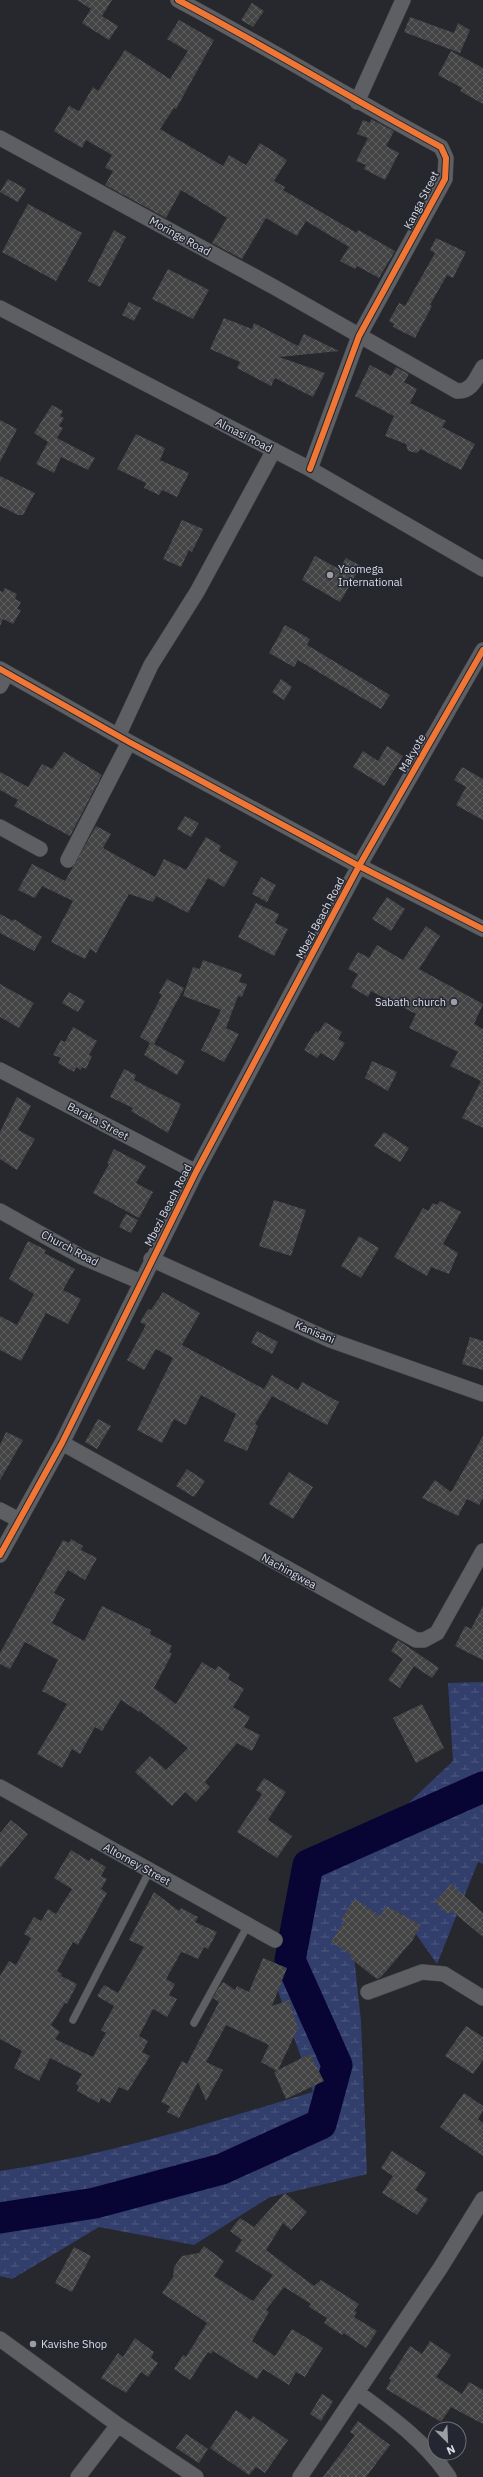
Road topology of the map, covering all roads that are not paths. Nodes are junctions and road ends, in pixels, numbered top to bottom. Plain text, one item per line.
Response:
1 (178, 0) edge
2 (403, 0) edge
3 (356, 102) junction
4 (0, 138) edge
5 (0, 310) edge
6 (358, 336) junction
7 (483, 367) edge
8 (274, 450) junction
9 (310, 469) junction
10 (483, 569) edge
11 (483, 650) edge
12 (4, 671) edge
13 (0, 686) edge
14 (124, 739) junction
15 (0, 827) edge
16 (40, 849) dead end
17 (68, 860) dead end
18 (359, 866) junction
19 (483, 929) edge
20 (0, 1070) edge
21 (196, 1172) junction
22 (0, 1211) edge
23 (151, 1259) junction
24 (141, 1282) junction
25 (483, 1394) edge
26 (62, 1443) junction
27 (0, 1510) edge
28 (19, 1520) junction
29 (483, 1551) edge
30 (0, 1555) edge
31 (0, 1787) edge
32 (150, 1870) junction
33 (248, 1926) junction
34 (275, 1940) dead end
35 (368, 1992) dead end
36 (483, 1998) edge
37 (73, 2020) dead end
38 (194, 2023) dead end
39 (483, 2199) edge
40 (0, 2339) edge
41 (357, 2392) junction
42 (118, 2425) junction
43 (78, 2477) edge
44 (196, 2477) edge
45 (300, 2477) edge
46 (449, 2477) edge

1 - 3 street, Kanga Street
2 - 3 street
3 - 6 street, Kanga Street
4 - 6 street, Moringe Road
5 - 8 street, Almasi Road
6 - 7 street, Moringe Road
6 - 9 street, Kanga Street
8 - 9 street, Almasi Road
8 - 14 street
9 - 10 street, Almasi Road
11 - 18 street, Makyote
12 - 13 street
12 - 14 street
14 - 17 street
14 - 18 street
15 - 16 street
18 - 19 street
18 - 21 street, Mbezi Beach Road
20 - 21 street, Baraka Street
21 - 23 street, Mbezi Beach Road
22 - 24 street, Church Road
23 - 24 street, Mbezi Beach Road
23 - 25 street, Kanisani
24 - 26 street, Mbezi Beach Road
26 - 28 street, Mbezi Beach Road
26 - 29 street, Nachingwea
27 - 28 street
28 - 30 street, Mbezi Beach Road
31 - 32 street, Altorney Street
32 - 33 street, Altorney Street
32 - 37 lane
33 - 34 street, Altorney Street
33 - 38 lane
35 - 36 street
39 - 41 street
40 - 42 street
41 - 45 street
41 - 46 street
42 - 43 street
42 - 44 street

